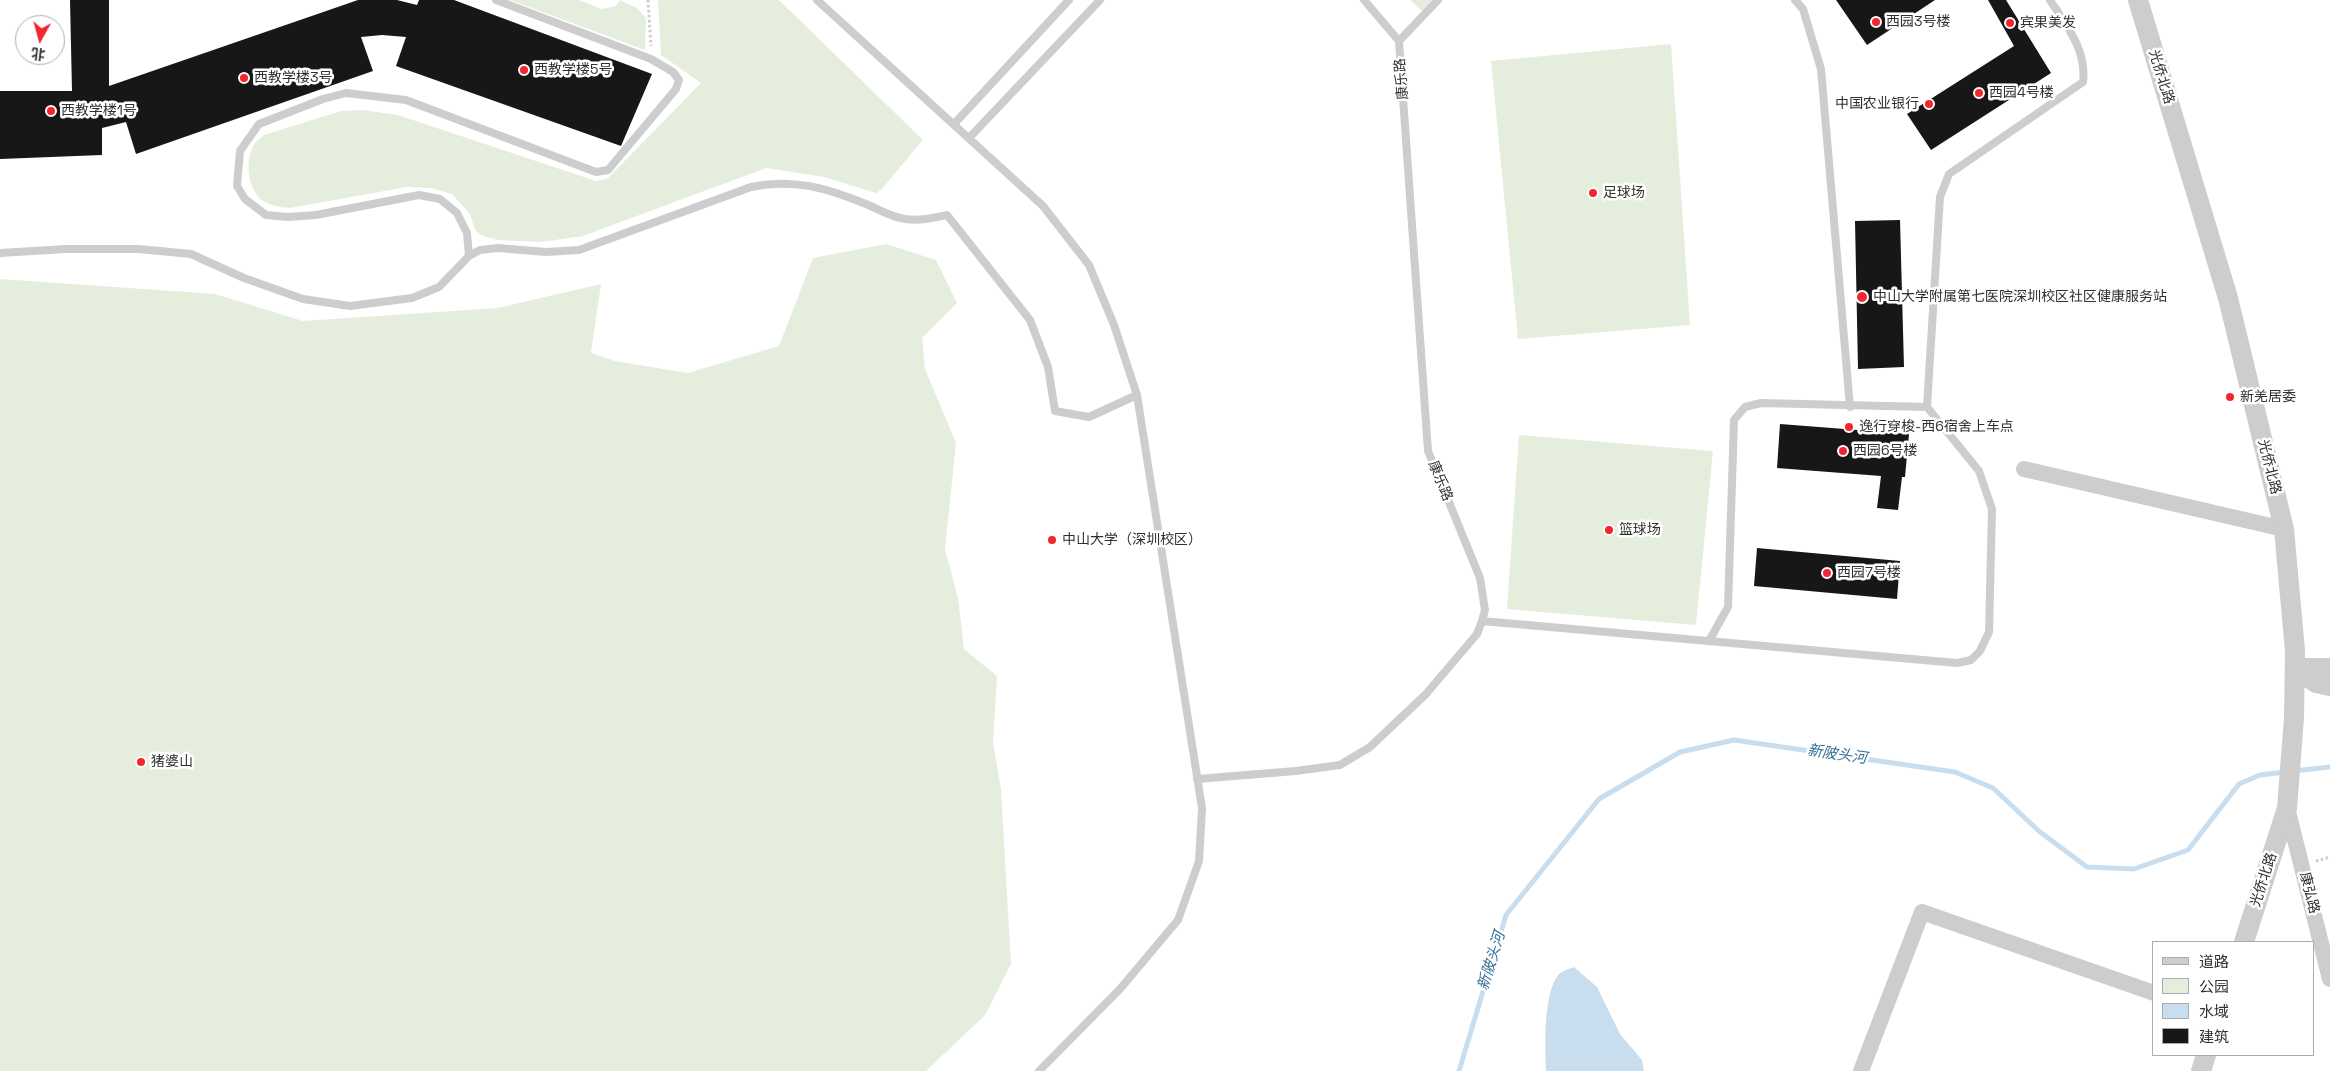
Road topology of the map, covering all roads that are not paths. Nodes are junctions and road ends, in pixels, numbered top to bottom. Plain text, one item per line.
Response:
1 (496, 0) edge
2 (817, 0) edge
3 (1069, 0) edge
4 (1100, 0) edge
5 (1364, 0) edge
6 (1438, 0) edge
7 (1795, 0) edge
8 (2050, 0) edge
9 (2138, 0) edge
10 (1399, 41) junction
11 (954, 124) junction
12 (970, 138) junction
13 (0, 253) edge
14 (469, 256) junction
15 (1137, 395) junction
16 (1850, 407) junction
17 (1927, 407) junction
18 (2024, 469) dead end
19 (2284, 530) junction
20 (1482, 621) junction
21 (1709, 641) junction
22 (2295, 668) junction
23 (2330, 668) edge
24 (2330, 686) edge
25 (1197, 779) junction
26 (2287, 808) junction
27 (2244, 941) edge
28 (2330, 979) edge
29 (2152, 993) edge
30 (2206, 1056) edge
31 (1039, 1071) edge
32 (1861, 1071) edge
33 (2201, 1071) edge

1 - 14 lane
2 - 11 lane
3 - 11 lane
4 - 12 lane
5 - 10 lane, 康乐路
6 - 10 lane
7 - 16 lane
8 - 17 lane
9 - 19 street, 光侨北路
10 - 20 lane, 康乐路
11 - 12 lane
12 - 15 lane
13 - 14 lane
14 - 15 lane
15 - 25 lane
16 - 17 lane
16 - 21 lane
17 - 21 lane
18 - 19 street
19 - 22 street, 光侨北路
20 - 21 lane
20 - 25 lane, 康乐路
22 - 23 street
22 - 24 street
22 - 26 street, 光侨北路
25 - 31 lane
26 - 27 street, 光侨北路
26 - 28 street, 康弘路
29 - 32 street
30 - 33 street

